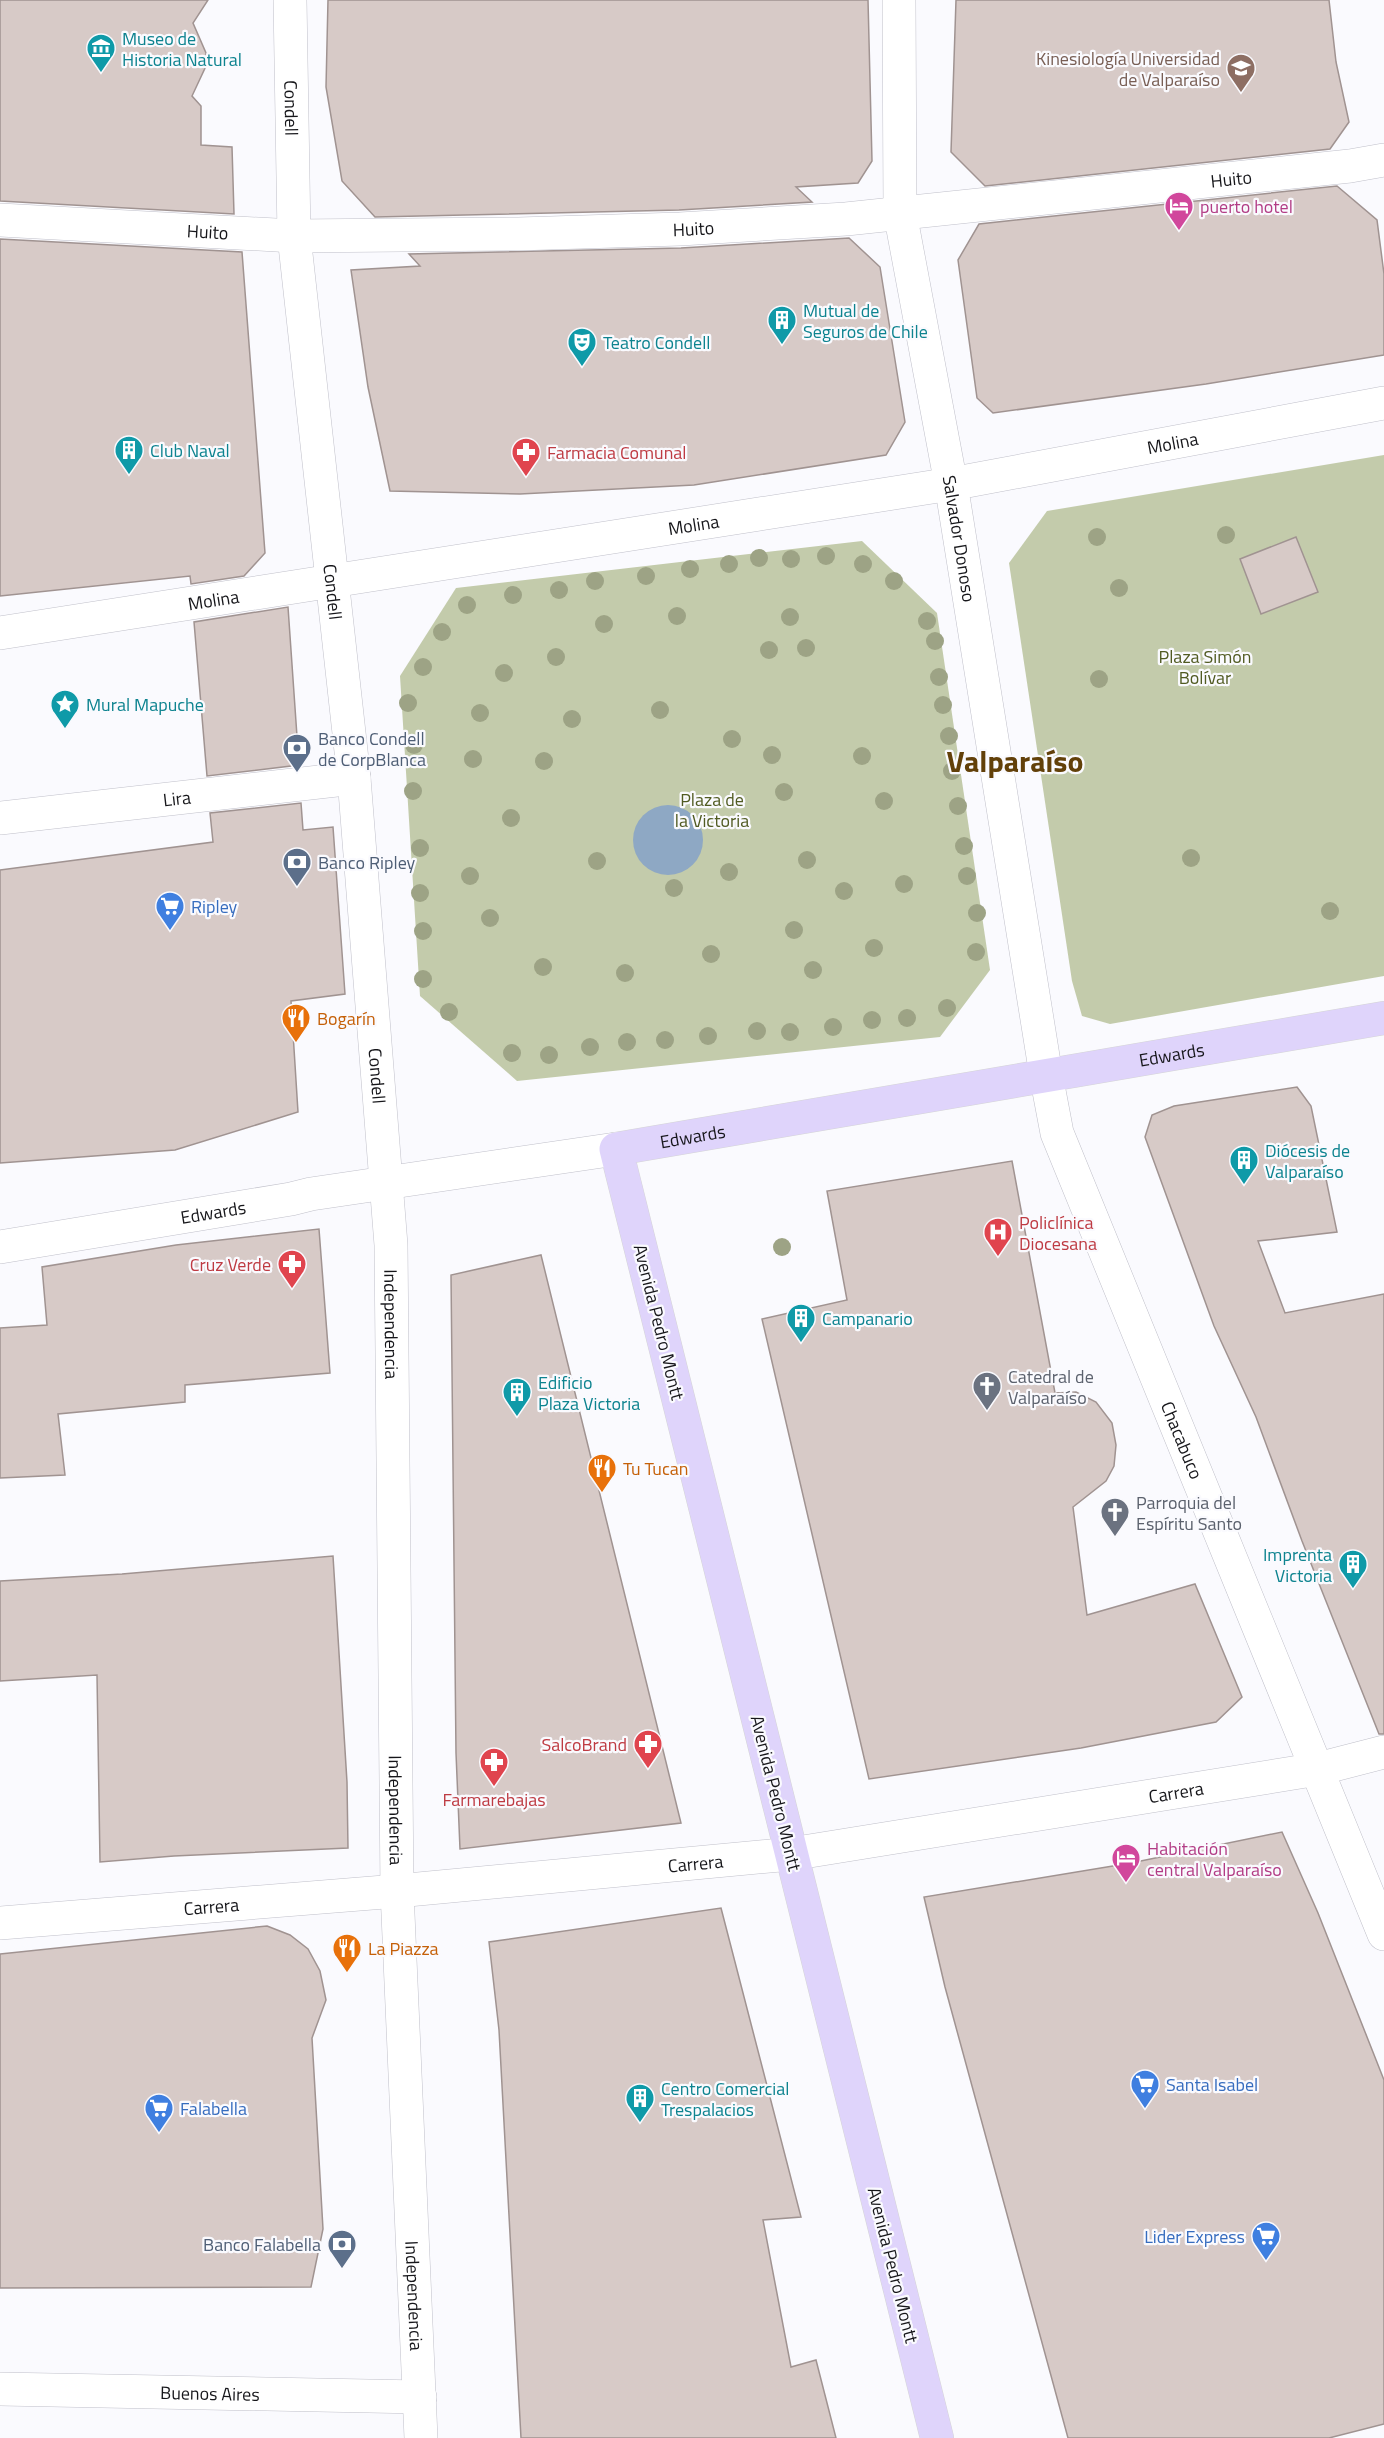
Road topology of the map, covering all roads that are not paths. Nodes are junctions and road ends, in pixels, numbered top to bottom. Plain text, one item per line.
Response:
1 (290, 0) edge
2 (899, 0) edge
3 (1384, 160) edge
4 (900, 213) junction
5 (0, 220) edge
6 (294, 236) junction
7 (1384, 403) edge
8 (951, 484) junction
9 (333, 580) junction
10 (0, 633) edge
11 (354, 778) junction
12 (0, 818) edge
13 (1384, 1018) edge
14 (1046, 1075) junction
15 (616, 1149) junction
16 (386, 1182) junction
17 (0, 1247) edge
18 (1384, 1752) edge
19 (1318, 1769) junction
20 (791, 1854) junction
21 (397, 1891) junction
22 (0, 1923) edge
23 (1384, 1934) edge
24 (0, 2389) edge
25 (420, 2397) junction
26 (421, 2438) edge
27 (937, 2438) edge

1 - 6 street, Condell
2 - 4 street, Salvador Donoso
3 - 4 street, Huito
4 - 6 street, Huito
4 - 8 street, Salvador Donoso
5 - 6 street, Huito
6 - 9 street, Condell
7 - 8 street, Molina
8 - 9 street, Molina
8 - 14 street, Salvador Donoso
9 - 10 street, Molina
9 - 11 street, Condell
11 - 12 street, Lira
11 - 16 street, Condell
13 - 14 main road, Edwards
14 - 15 main road, Edwards
14 - 19 street, Chacabuco
15 - 16 street, Edwards
15 - 20 main road, Avenida Pedro Montt
16 - 17 street, Edwards
16 - 21 street, Independencia
18 - 19 street, Carrera
19 - 20 street, Carrera
19 - 23 street, Chacabuco
20 - 21 street, Carrera
20 - 27 main road, Avenida Pedro Montt
21 - 22 street, Carrera
21 - 25 street, Independencia
24 - 25 street, Buenos Aires
25 - 26 street, Independencia

